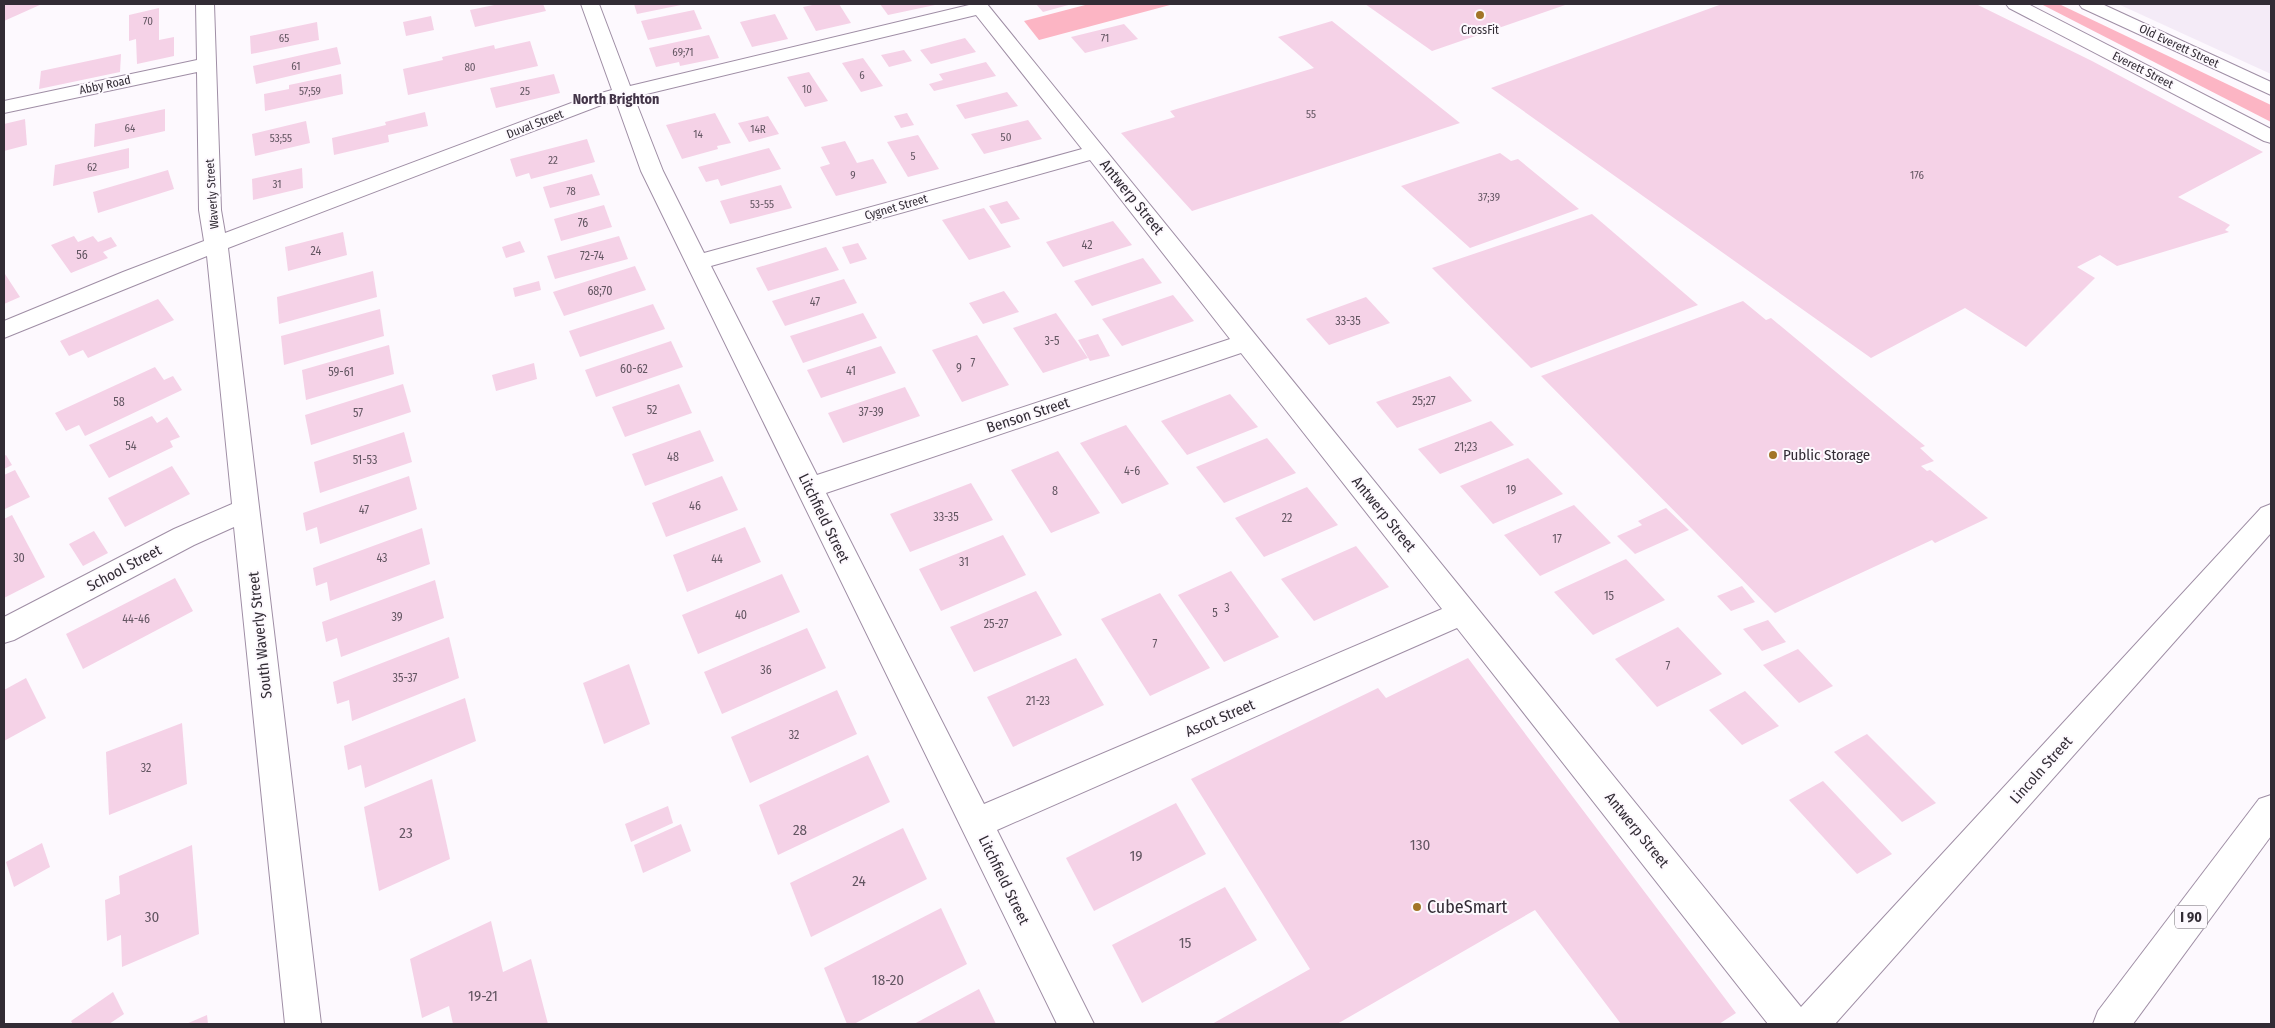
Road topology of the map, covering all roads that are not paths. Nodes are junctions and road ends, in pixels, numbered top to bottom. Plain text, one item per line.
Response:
1 (205, 4) edge
2 (590, 4) edge
3 (2015, 4) edge
4 (2088, 4) edge
5 (979, 6) edge
6 (207, 64) junction
7 (2271, 88) edge
8 (622, 93) junction
9 (4, 107) edge
10 (2271, 137) edge
11 (1096, 152) junction
12 (216, 245) junction
13 (697, 262) junction
14 (4, 330) edge
15 (1248, 342) junction
16 (809, 488) junction
17 (246, 510) junction
18 (2271, 515) edge
19 (1463, 613) junction
20 (4, 631) edge
21 (2271, 810) edge
22 (976, 823) junction
23 (303, 1024) edge
24 (1076, 1024) edge
25 (1791, 1024) edge
26 (1811, 1024) edge
27 (2111, 1024) edge

1 - 6 main road, Waverly Street
2 - 8 main road, Litchfield Street
3 - 10 main road, Everett Street
4 - 7 main road, Old Everett Street
5 - 8 main road, Duval Street
5 - 11 main road, Antwerp Street
6 - 9 main road, Abby Road
6 - 12 main road, Waverly Street
8 - 12 main road, Duval Street
8 - 13 main road, Litchfield Street
11 - 13 main road, Cygnet Street
11 - 15 main road, Antwerp Street
12 - 14 main road, Waverly Street
12 - 17 main road, South Waverly Street
13 - 16 main road, Litchfield Street
15 - 16 main road, Benson Street
15 - 19 main road, Antwerp Street
16 - 22 main road, Litchfield Street
17 - 20 main road, School Street
17 - 23 main road, South Waverly Street
18 - 26 main road, Lincoln Street
19 - 22 main road, Ascot Street
19 - 25 main road, Antwerp Street
21 - 27 main road, I 90
22 - 24 main road, Litchfield Street

